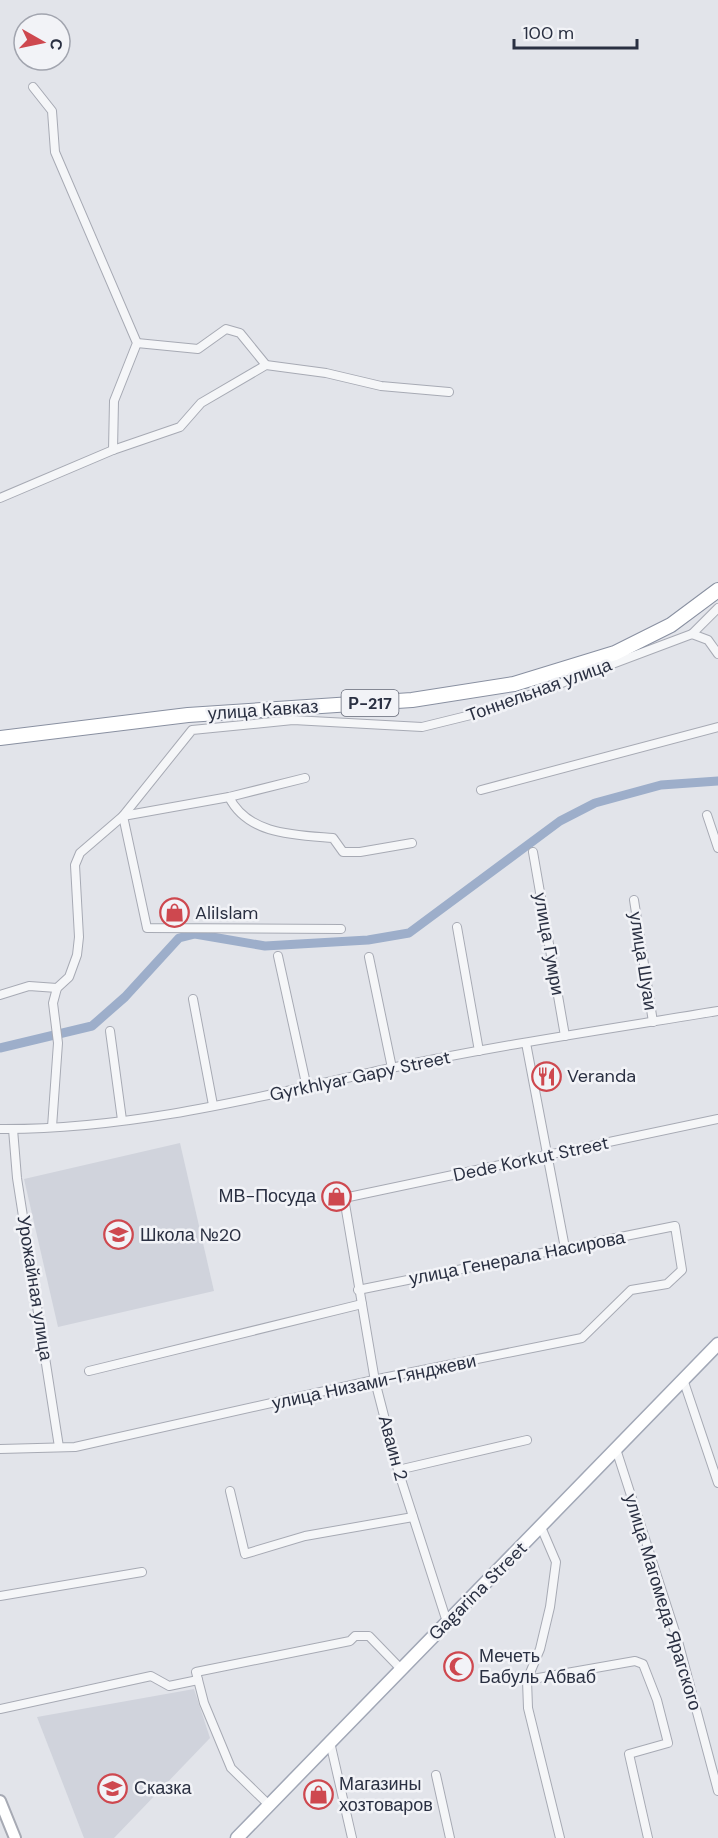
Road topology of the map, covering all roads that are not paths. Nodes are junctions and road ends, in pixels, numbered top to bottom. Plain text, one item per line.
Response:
1 (33, 87) dead end
2 (137, 343) junction
3 (267, 365) junction
4 (450, 392) dead end
5 (113, 450) junction
6 (0, 498) edge
7 (718, 590) edge
8 (718, 608) edge
9 (692, 634) junction
10 (718, 654) edge
11 (188, 715) junction
12 (718, 727) edge
13 (0, 738) edge
14 (182, 739) junction
15 (305, 778) dead end
16 (481, 790) dead end
17 (229, 797) junction
18 (708, 815) dead end
19 (123, 816) junction
20 (412, 843) dead end
21 (718, 848) edge
22 (533, 852) dead end
23 (634, 900) dead end
24 (456, 927) dead end
25 (341, 929) dead end
26 (278, 956) dead end
27 (369, 957) dead end
28 (57, 988) junction
29 (0, 995) edge
30 (193, 999) dead end
31 (718, 1011) edge
32 (652, 1022) junction
33 (110, 1032) dead end
34 (565, 1036) junction
35 (526, 1043) junction
36 (479, 1052) junction
37 (392, 1068) junction
38 (307, 1088) junction
39 (213, 1105) junction
40 (718, 1119) edge
41 (122, 1120) junction
42 (52, 1127) junction
43 (0, 1129) edge
44 (13, 1129) junction
45 (548, 1155) junction
46 (344, 1198) joint
47 (675, 1226) joint
48 (565, 1248) junction
49 (358, 1290) junction
50 (362, 1304) junction
51 (718, 1344) edge
52 (89, 1371) dead end
53 (683, 1379) junction
54 (375, 1381) junction
55 (527, 1440) dead end
56 (59, 1447) junction
57 (0, 1449) edge
58 (616, 1449) junction
59 (398, 1470) junction
60 (718, 1483) edge
61 (230, 1491) dead end
62 (413, 1517) junction
63 (541, 1527) junction
64 (142, 1572) dead end
65 (0, 1596) edge
66 (447, 1622) junction
67 (401, 1670) junction
68 (197, 1676) junction
69 (527, 1680) junction
70 (0, 1709) edge
71 (330, 1742) junction
72 (436, 1775) dead end
73 (718, 1791) edge
74 (0, 1801) edge
75 (269, 1805) junction
76 (15, 1838) edge
77 (237, 1838) edge
78 (352, 1838) edge
79 (450, 1838) edge
80 (560, 1838) edge
81 (648, 1838) edge

1 - 2 street
2 - 3 street
2 - 5 street
3 - 4 street
3 - 5 street
5 - 6 street
7 - 11 highway, улица Кавказ / Р-217
8 - 9 street
9 - 10 street
9 - 14 street, Тоннельная улица
11 - 13 highway, улица Кавказ / Р-217
11 - 14 street
12 - 16 street
14 - 19 street, Тоннельная улица
15 - 17 street
17 - 19 street
17 - 20 street
18 - 21 street
19 - 25 street
19 - 28 street
22 - 34 street, улица Гумри
23 - 32 street, улица Шуаи
24 - 36 street
26 - 38 street
27 - 37 street
28 - 29 street
28 - 42 street
30 - 39 street
31 - 32 street, Gyrkhlyar Gapy Street
32 - 34 street, Gyrkhlyar Gapy Street
33 - 41 street
34 - 35 street, Gyrkhlyar Gapy Street
35 - 36 street, Gyrkhlyar Gapy Street
35 - 45 street
36 - 37 street, Gyrkhlyar Gapy Street
37 - 38 street, Gyrkhlyar Gapy Street
38 - 39 street, Gyrkhlyar Gapy Street
39 - 41 street, Gyrkhlyar Gapy Street
40 - 45 street, Dede Korkut Street
41 - 42 street, Gyrkhlyar Gapy Street
42 - 44 street, Gyrkhlyar Gapy Street
43 - 44 street, Gyrkhlyar Gapy Street
44 - 56 street, Урожайная улица
45 - 46 street, Dede Korkut Street
45 - 48 street
46 - 49 street, Аваин 2
47 - 48 street, улица Генерала Насирова
47 - 54 street, улица Низами-Гянджеви
48 - 49 street, улица Генерала Насирова
49 - 50 street, Аваин 2
50 - 52 street
50 - 54 street, Аваин 2
51 - 53 main road, Gagarina Street
53 - 58 main road, Gagarina Street
53 - 60 street
54 - 56 street, улица Низами-Гянджеви
54 - 59 street, Аваин 2
55 - 59 street
56 - 57 street, улица Низами-Гянджеви
58 - 63 main road, Gagarina Street
58 - 73 street, улица Магомеда Ярагского
59 - 62 street, Аваин 2
61 - 62 street
62 - 66 street, Аваин 2
63 - 66 main road, Gagarina Street
63 - 69 street
64 - 65 street
66 - 67 main road, Gagarina Street
67 - 68 street
67 - 71 main road, Gagarina Street
68 - 70 street
68 - 75 street
69 - 80 street
69 - 81 street
71 - 75 main road, Gagarina Street
71 - 78 street
72 - 79 street
74 - 76 street
75 - 77 main road, Gagarina Street

